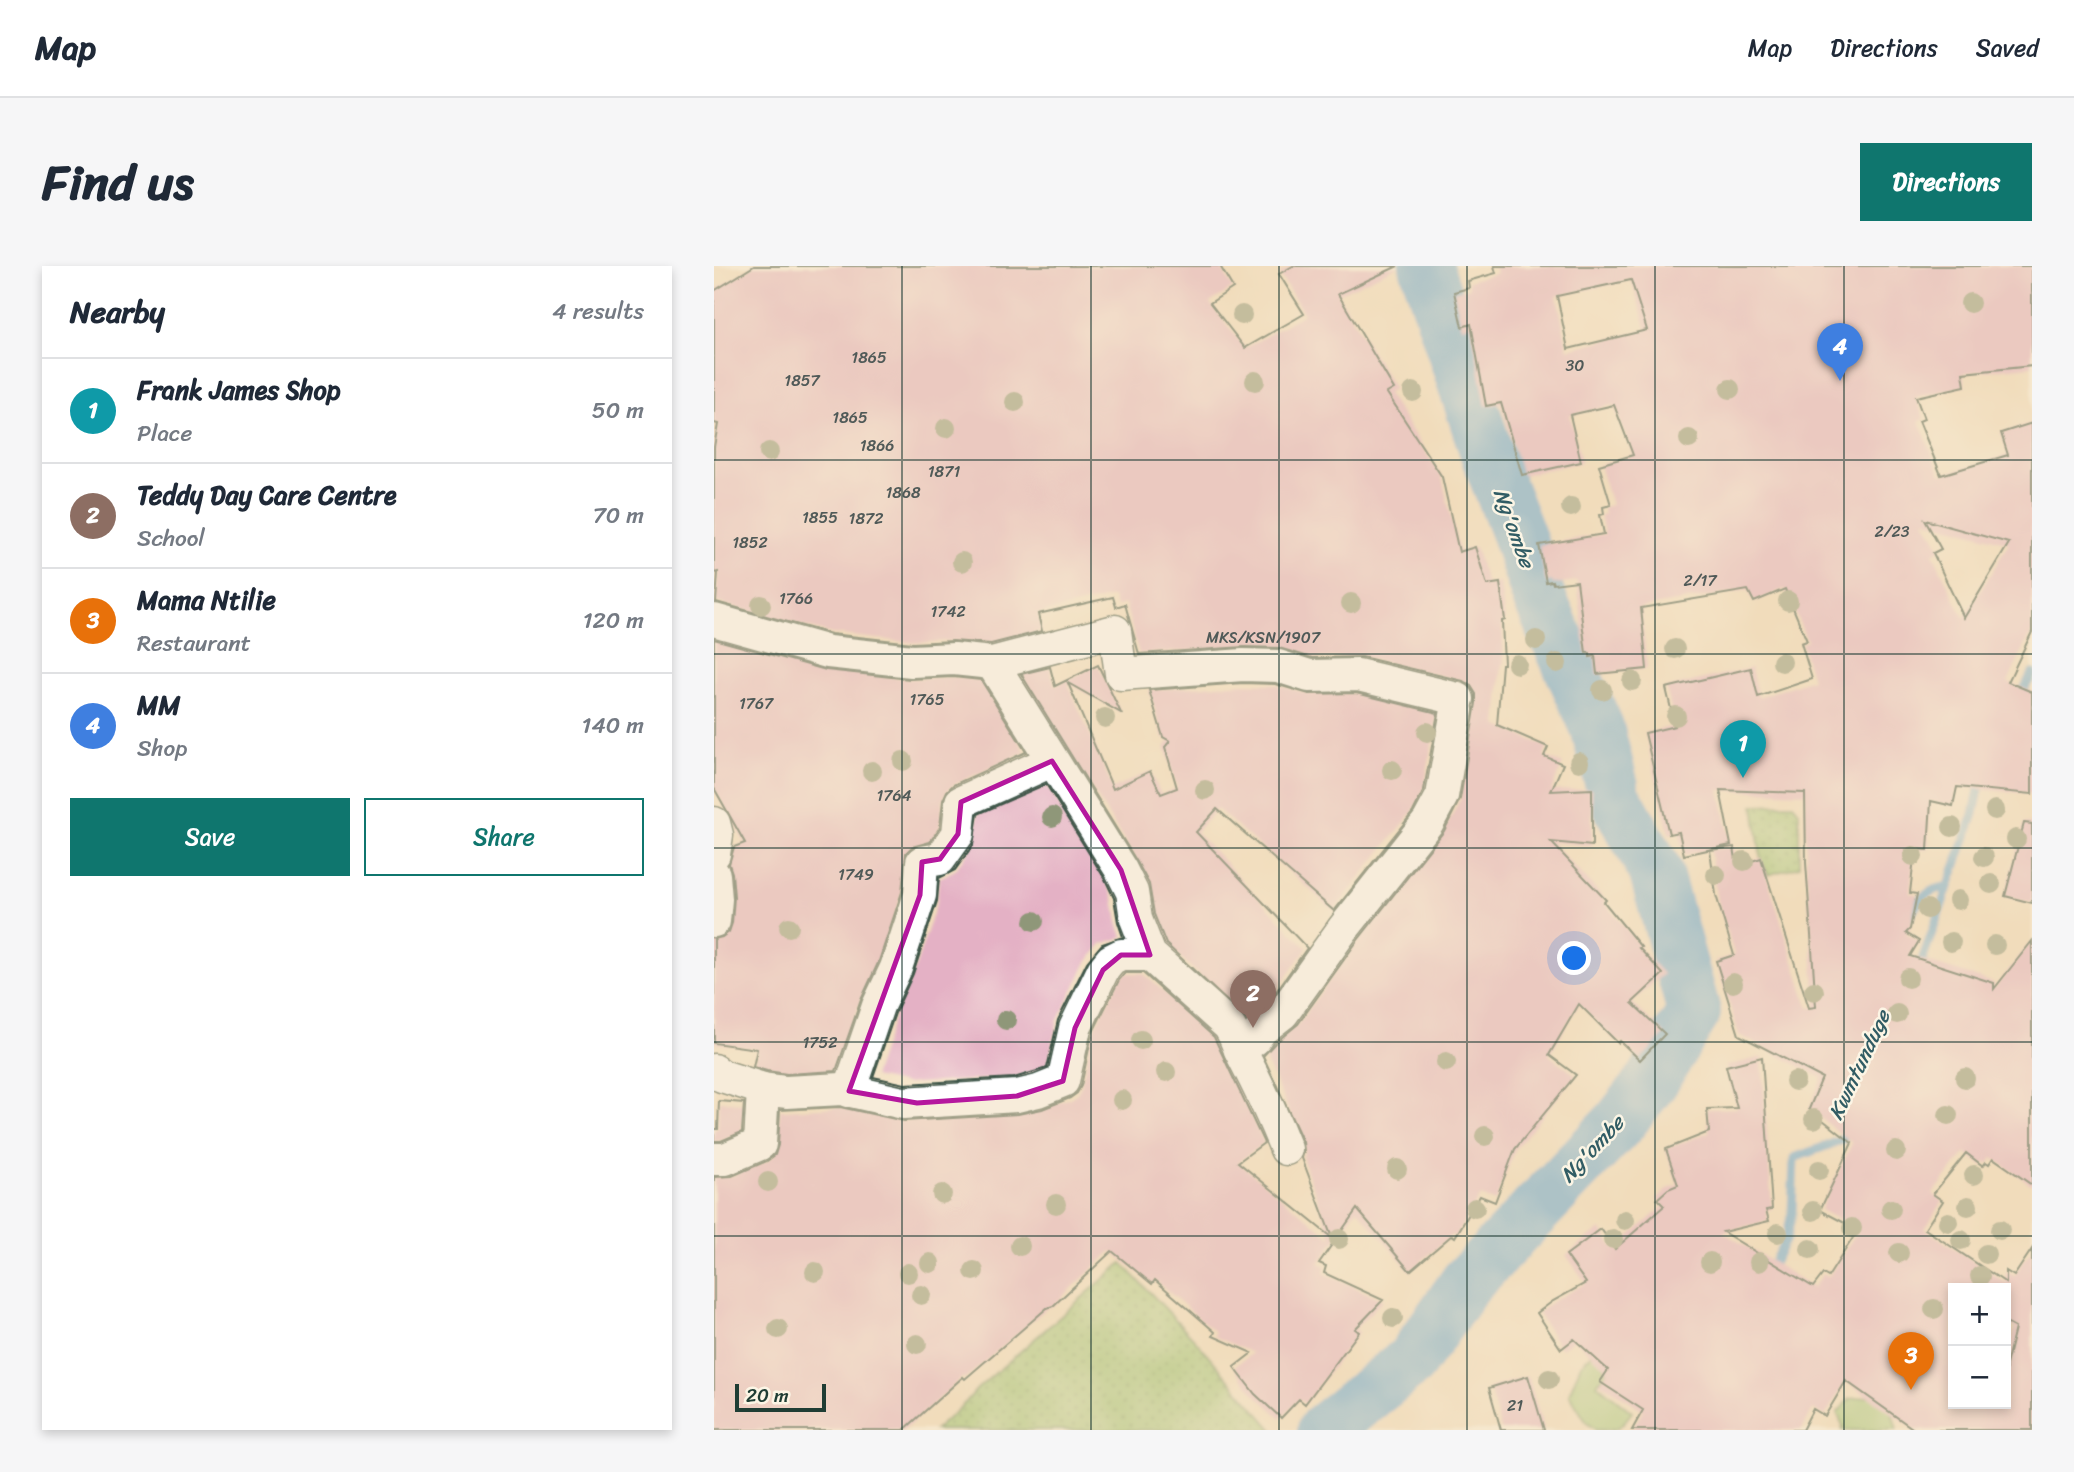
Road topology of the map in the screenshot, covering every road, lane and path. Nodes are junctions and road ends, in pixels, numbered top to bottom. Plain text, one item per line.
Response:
1 (714, 620) edge
2 (992, 663) junction
3 (1052, 761) junction
4 (714, 823) edge
5 (714, 854) edge
6 (714, 876) edge
7 (714, 921) edge
8 (1150, 955) junction
9 (1240, 1050) junction
10 (714, 1070) edge
11 (762, 1089) junction
12 (849, 1091) junction
13 (1286, 1149) dead end
14 (714, 1159) edge

1 - 2 street
2 - 3 street
2 - 9 street
3 - 8 street
3 - 12 street
4 - 5 street
6 - 7 street
8 - 9 street
8 - 12 street
9 - 13 street
10 - 11 street
11 - 12 street
11 - 14 street

